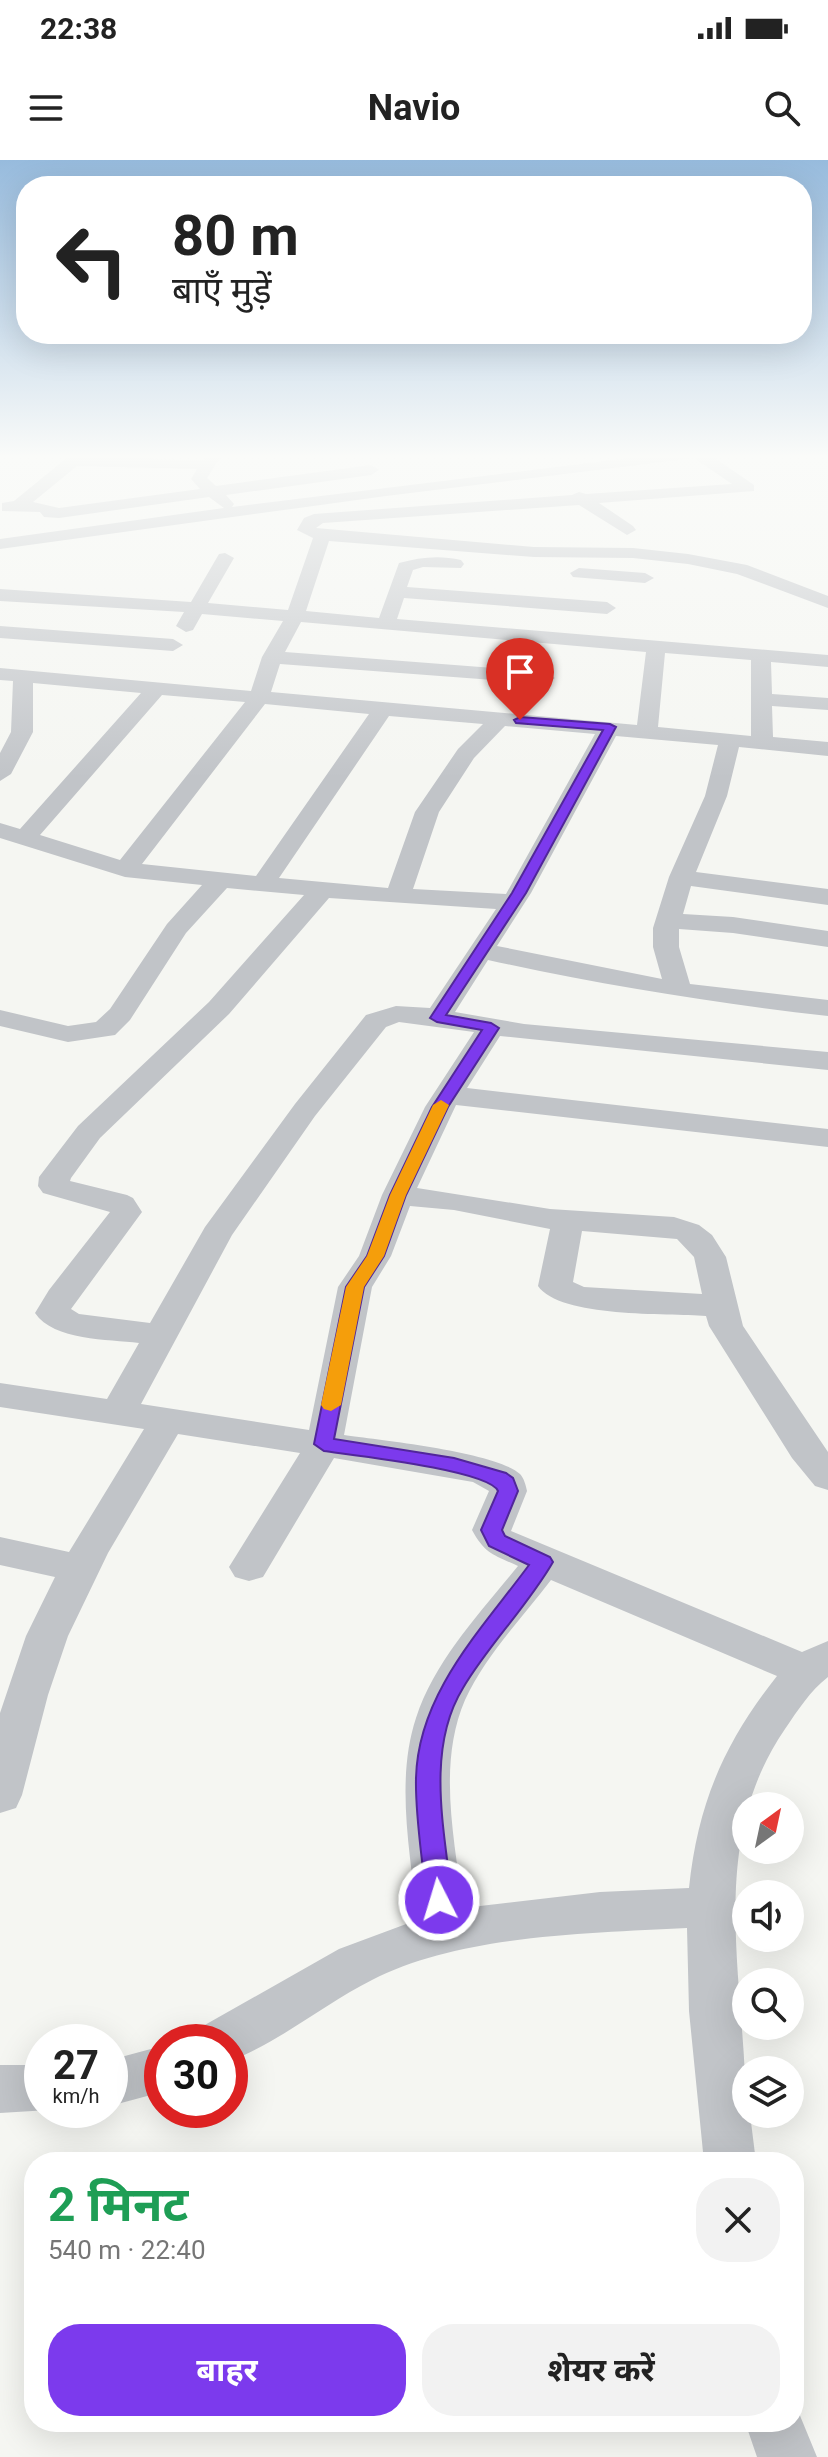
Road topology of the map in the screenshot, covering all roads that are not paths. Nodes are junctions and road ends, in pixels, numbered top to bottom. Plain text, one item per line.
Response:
1 (222, 563) edge
2 (303, 563) edge
3 (418, 563) edge
4 (439, 563) edge
5 (710, 563) edge
6 (645, 578) dead end
7 (397, 592) junction
8 (0, 595) edge
9 (828, 602) edge
10 (607, 608) dead end
11 (198, 609) junction
12 (295, 617) junction
13 (386, 624) junction
14 (0, 632) edge
15 (550, 637) junction
16 (173, 645) junction
17 (656, 646) junction
18 (761, 654) junction
19 (272, 657) junction
20 (828, 661) edge
21 (0, 674) edge
22 (23, 676) junction
23 (152, 687) junction
24 (259, 698) junction
25 (762, 699) junction
26 (542, 701) junction
27 (828, 704) edge
28 (384, 708) junction
29 (500, 719) junction
30 (610, 727) junction
31 (647, 731) junction
32 (11, 732) edge
33 (730, 739) junction
34 (762, 742) junction
35 (828, 749) edge
36 (0, 774) edge
37 (0, 830) edge
38 (26, 837) junction
39 (125, 870) junction
40 (681, 877) junction
41 (220, 880) junction
42 (262, 885) junction
43 (322, 890) junction
44 (398, 896) junction
45 (828, 897) edge
46 (513, 902) junction
47 (668, 921) junction
48 (828, 939) edge
49 (483, 951) junction
50 (679, 990) junction
51 (828, 1008) edge
52 (0, 1018) edge
53 (437, 1018) junction
54 (491, 1028) junction
55 (828, 1061) edge
56 (448, 1095) junction
57 (828, 1138) edge
58 (398, 1195) junction
59 (568, 1221) junction
60 (721, 1306) junction
61 (162, 1336) junction
62 (0, 1395) edge
63 (118, 1413) junction
64 (167, 1421) junction
65 (324, 1444) junction
66 (828, 1477) edge
67 (0, 1551) edge
68 (543, 1562) junction
69 (249, 1567) dead end
70 (82, 1569) junction
71 (817, 1664) edge
72 (10, 1721) edge
73 (0, 1795) edge
74 (710, 1907) junction
75 (442, 1931) junction
76 (248, 2026) edge
77 (0, 2089) edge
78 (24, 2089) edge
79 (729, 2152) edge
80 (778, 2432) edge
81 (787, 2457) edge

1 - 11 street
2 - 12 street
3 - 7 street
4 - 6 street
5 - 9 street
7 - 10 street
7 - 13 street
8 - 11 street
11 - 12 street
11 - 16 street
12 - 13 street
12 - 19 street
13 - 15 street
14 - 16 street
15 - 17 street
15 - 26 street
16 - 23 street
17 - 18 street
17 - 31 street
18 - 20 street
18 - 25 street
19 - 24 street
19 - 26 street
21 - 22 street
22 - 23 street
22 - 32 street
23 - 24 street
23 - 38 street
24 - 28 street
24 - 39 street
25 - 27 street
25 - 34 street
26 - 29 street
26 - 30 street
28 - 29 street
28 - 42 street
29 - 44 street
30 - 31 street
30 - 46 street
31 - 33 street
32 - 36 street
33 - 34 street
33 - 40 street
34 - 35 street
37 - 38 street
38 - 39 street
39 - 41 street
40 - 45 street
40 - 47 street
41 - 42 street
41 - 52 street
42 - 43 street
43 - 44 street
43 - 61 street
44 - 46 street
46 - 49 street
47 - 48 street
47 - 50 street
49 - 50 street
49 - 53 street
50 - 51 street
53 - 54 street
53 - 61 street
54 - 55 street
54 - 56 street
56 - 57 street
56 - 58 street
58 - 59 street
58 - 65 street
59 - 60 street
59 - 60 street
60 - 66 street
61 - 63 street
62 - 63 street
63 - 64 street
64 - 65 street
64 - 70 street
65 - 68 street
65 - 69 street
67 - 70 street
68 - 71 street
68 - 75 street
70 - 72 street
71 - 74 street
72 - 73 street
74 - 75 street
74 - 79 street
75 - 76 street
77 - 78 street
80 - 81 street

